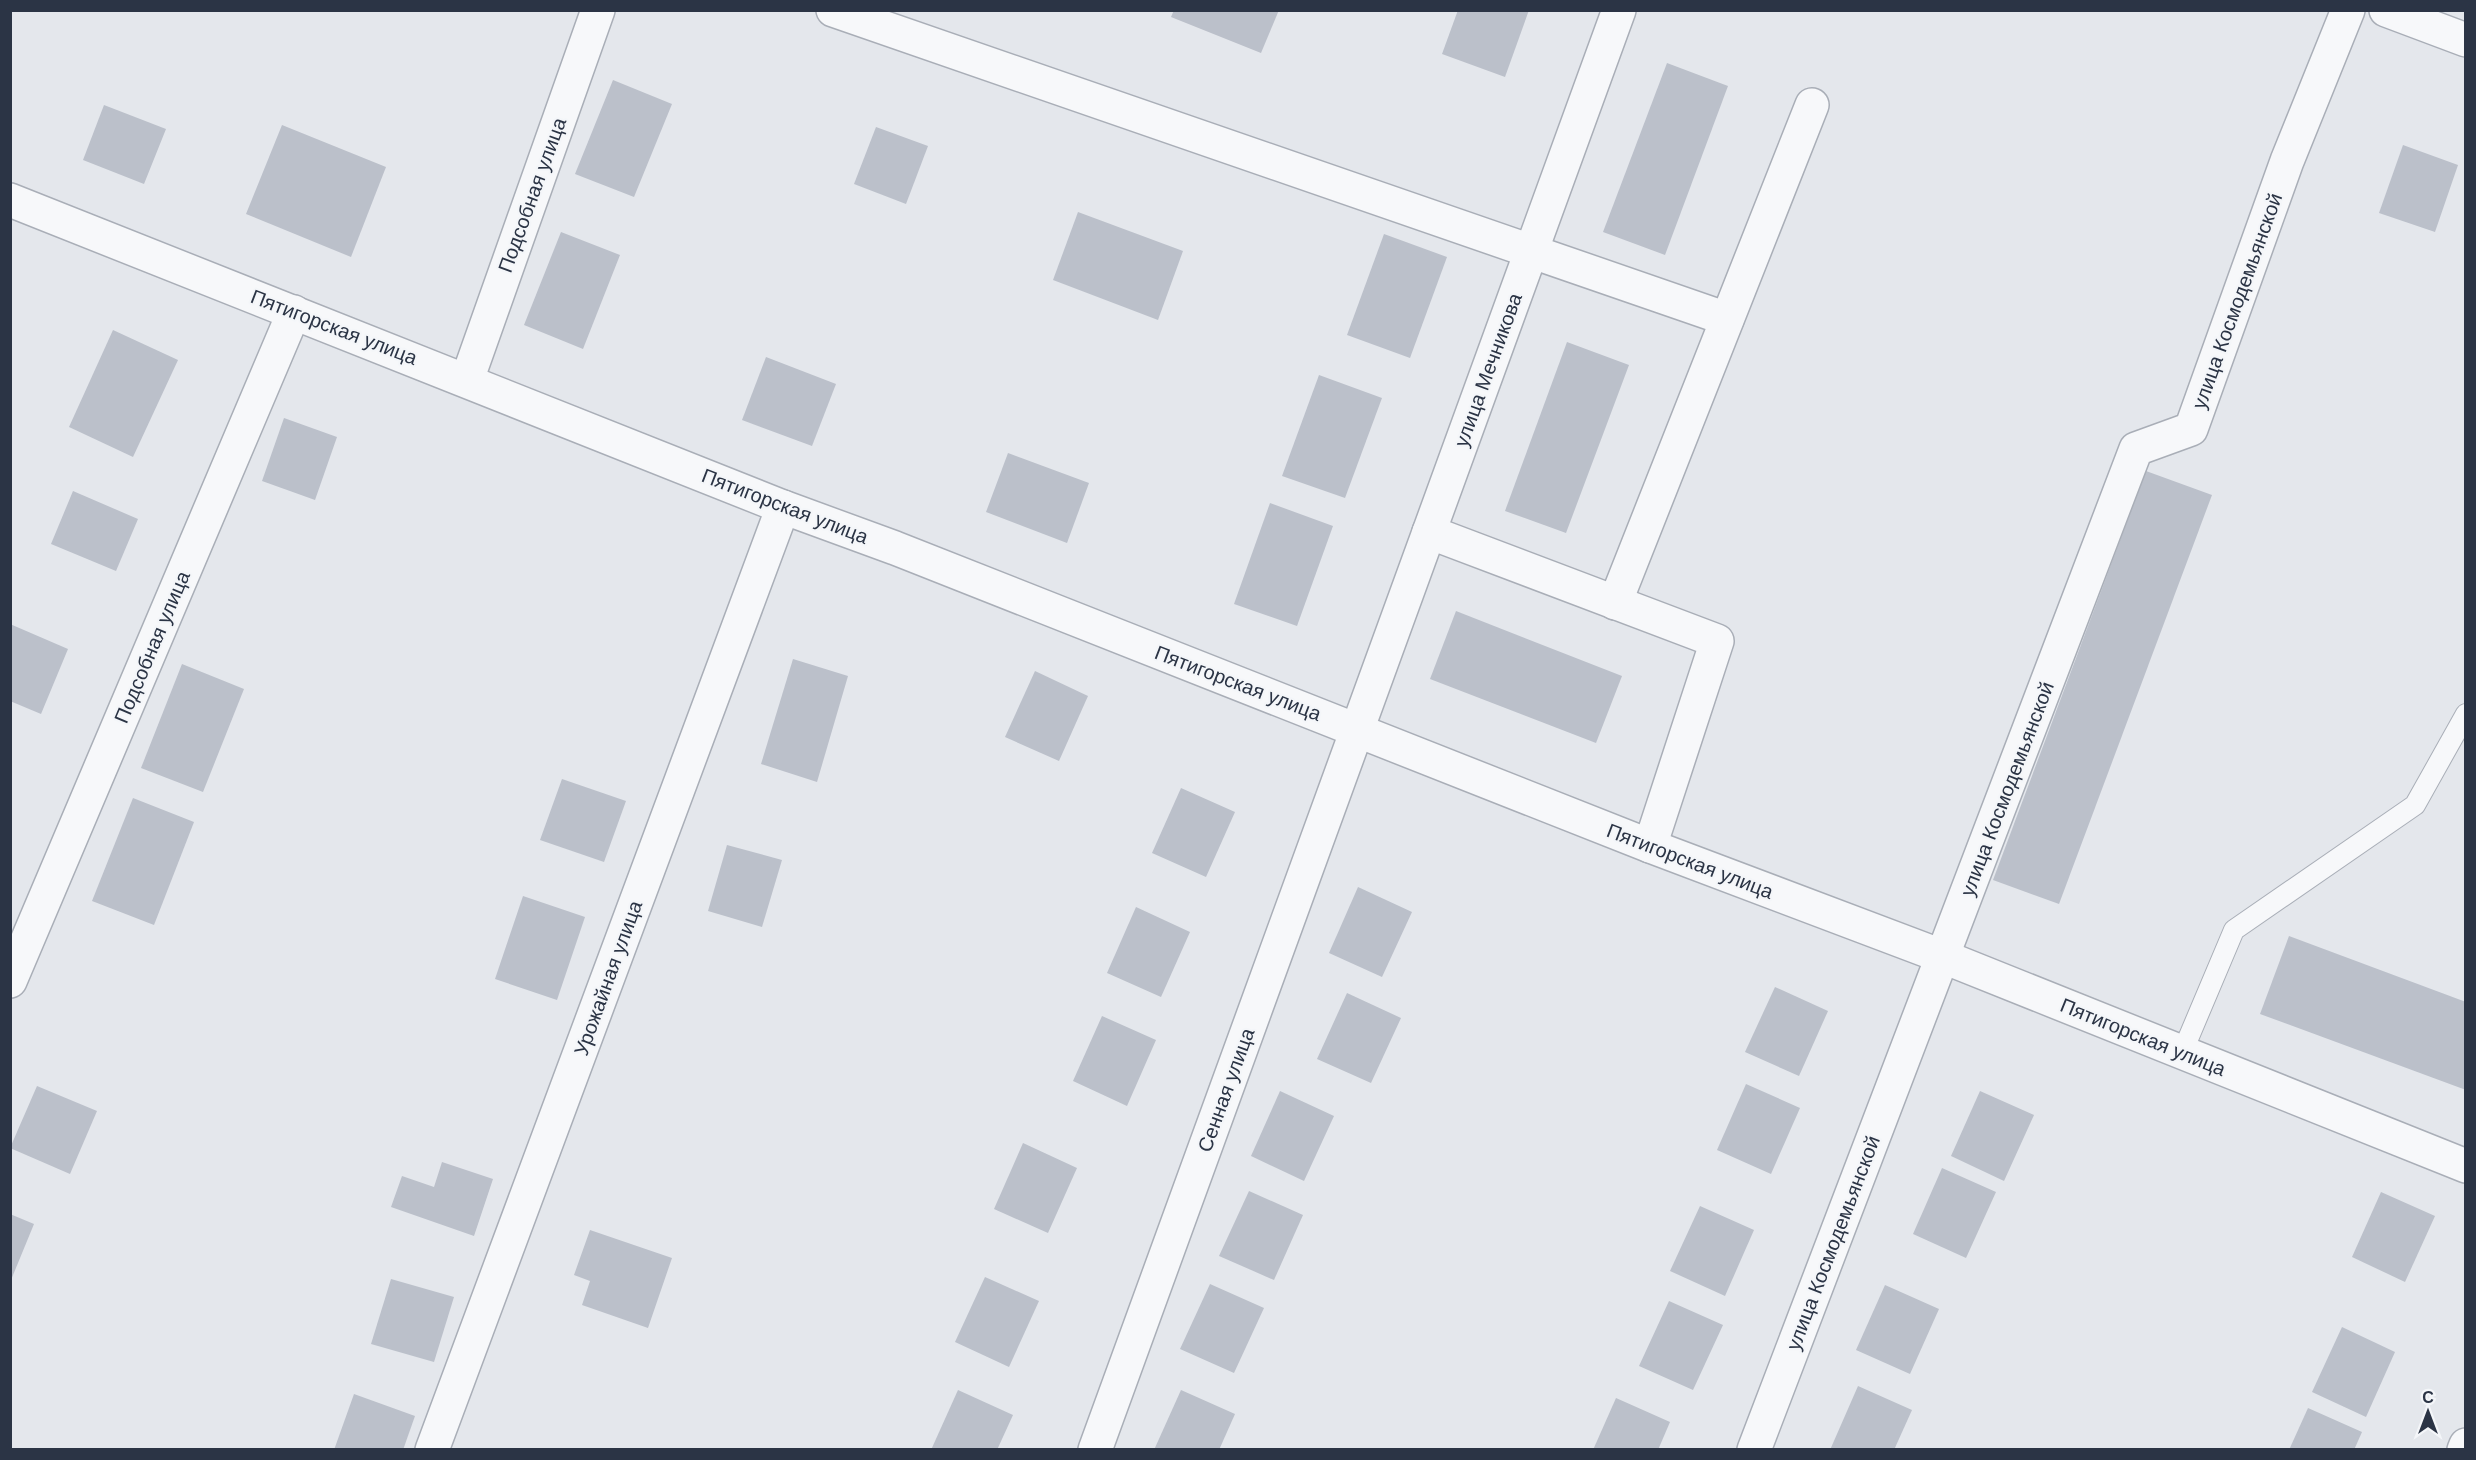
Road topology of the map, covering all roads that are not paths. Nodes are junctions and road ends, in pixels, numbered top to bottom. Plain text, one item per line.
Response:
1 (598, 10) edge
2 (833, 10) edge
3 (1619, 10) edge
4 (2348, 10) edge
5 (2386, 10) edge
6 (2466, 40) edge
7 (1812, 105) dead end
8 (10, 200) edge
9 (1531, 251) junction
10 (294, 312) junction
11 (1727, 319) junction
12 (467, 380) junction
13 (783, 507) junction
14 (1429, 532) junction
15 (1615, 603) junction
16 (2466, 714) edge
17 (1357, 730) junction
18 (1650, 846) junction
19 (1944, 957) junction
20 (10, 981) edge
21 (2182, 1053) junction
22 (2466, 1166) edge
23 (2466, 1445) edge
24 (432, 1449) edge
25 (1095, 1449) edge
26 (1754, 1449) edge
27 (2464, 1449) edge

1 - 12 street, Подсобная улица
2 - 9 street
3 - 9 street, улица Мечникова
4 - 19 street, улица Космодемьянской
5 - 6 street
7 - 11 street
8 - 10 street, Пятигорская улица
9 - 11 street
9 - 14 street, улица Мечникова
10 - 12 street, Пятигорская улица
10 - 20 street, Подсобная улица
11 - 15 street
12 - 13 street, Пятигорская улица
13 - 17 street, Пятигорская улица
13 - 24 street, Урожайная улица
14 - 15 street
14 - 17 street, улица Мечникова
15 - 18 street
16 - 21 lane
17 - 18 street, Пятигорская улица
17 - 25 street, Сенная улица
18 - 19 street, Пятигорская улица
19 - 21 street, Пятигорская улица
19 - 26 street, улица Космодемьянской
21 - 22 street, Пятигорская улица
23 - 27 street

